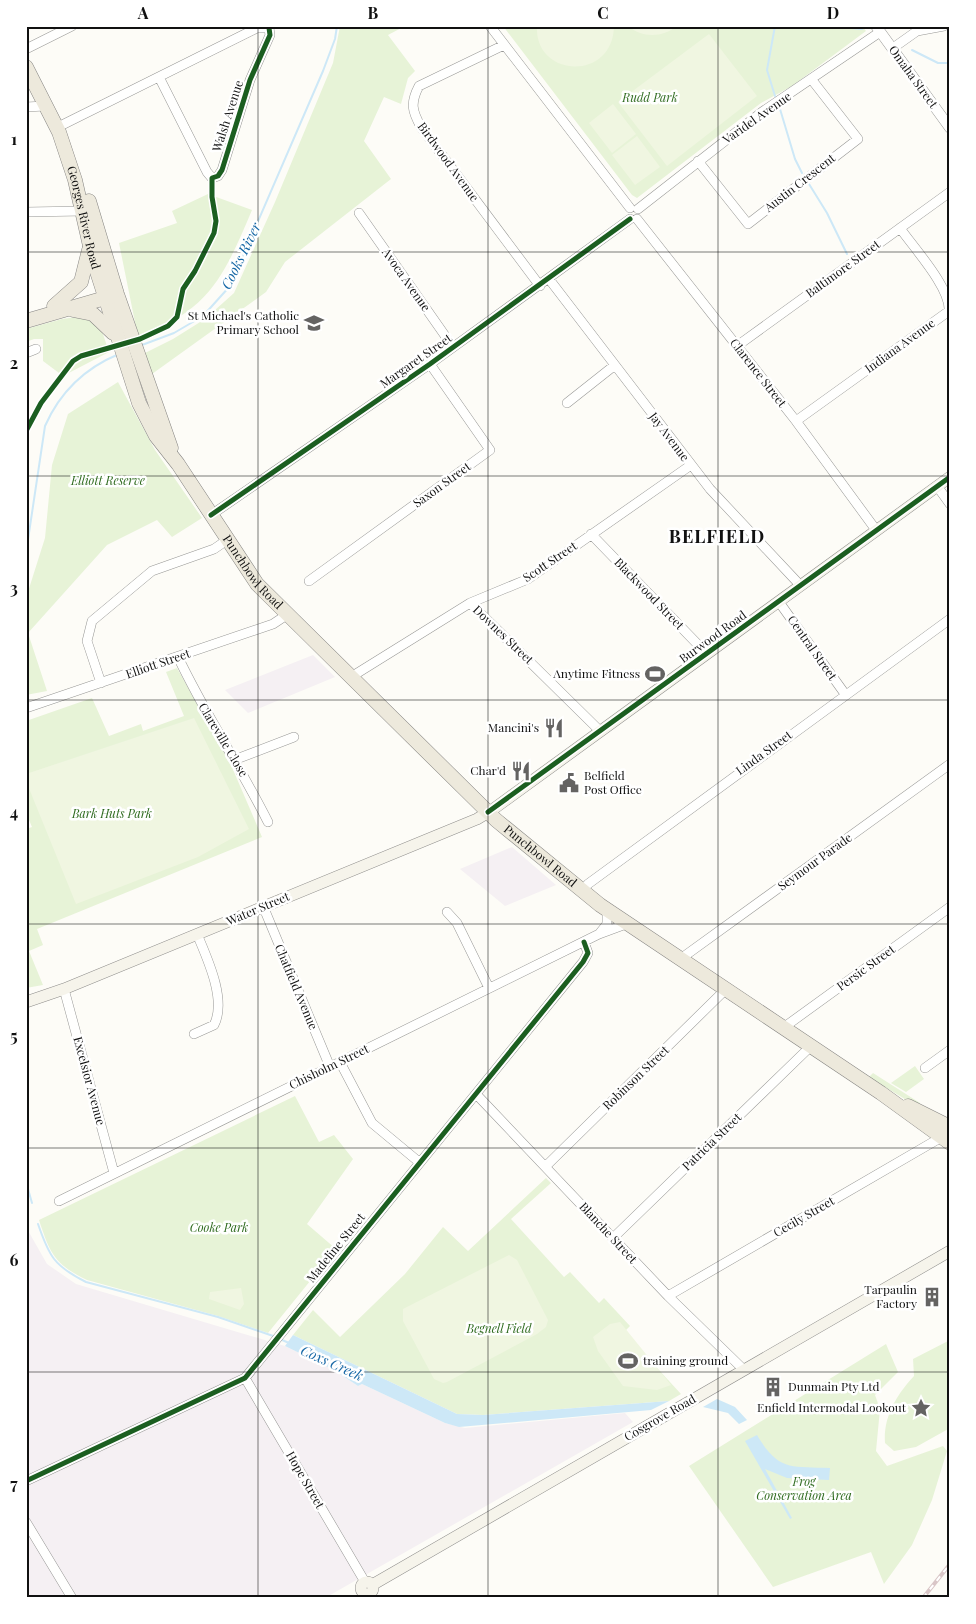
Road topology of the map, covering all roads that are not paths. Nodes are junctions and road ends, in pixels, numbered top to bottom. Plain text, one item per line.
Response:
1 (72, 26) edge
2 (490, 26) edge
3 (944, 26) edge
4 (878, 29) edge
5 (504, 45) junction
6 (892, 48) junction
7 (26, 49) edge
8 (26, 67) edge
9 (159, 77) junction
10 (812, 80) junction
11 (26, 106) edge
12 (46, 106) junction
13 (950, 128) edge
14 (58, 130) junction
15 (698, 161) junction
16 (950, 192) edge
17 (634, 209) junction
18 (83, 211) junction
19 (26, 212) edge
20 (359, 214) dead end
21 (634, 219) junction
22 (900, 228) junction
23 (89, 239) junction
24 (550, 279) junction
25 (540, 286) junction
26 (109, 295) junction
27 (54, 306) junction
28 (68, 309) junction
29 (949, 311) edge
30 (26, 314) edge
31 (26, 321) edge
32 (117, 340) junction
33 (737, 346) junction
34 (453, 347) junction
35 (36, 349) dead end
36 (26, 353) edge
37 (430, 364) junction
38 (615, 365) junction
39 (567, 403) dead end
40 (796, 422) junction
41 (178, 464) junction
42 (691, 465) junction
43 (950, 477) edge
44 (937, 486) junction
45 (950, 504) edge
46 (211, 516) junction
47 (876, 530) junction
48 (591, 534) junction
49 (227, 540) junction
50 (309, 581) dead end
51 (800, 585) junction
52 (779, 602) junction
53 (470, 603) junction
54 (288, 614) junction
55 (950, 619) edge
56 (707, 654) junction
57 (178, 657) junction
58 (351, 677) junction
59 (101, 683) junction
60 (845, 694) junction
61 (26, 708) edge
62 (600, 732) junction
63 (294, 737) dead end
64 (234, 760) junction
65 (950, 764) edge
66 (488, 812) junction
67 (268, 822) dead end
68 (582, 891) junction
69 (263, 906) junction
70 (950, 907) edge
71 (607, 911) junction
72 (447, 912) dead end
73 (626, 924) junction
74 (197, 934) junction
75 (599, 934) junction
76 (584, 942) junction
77 (679, 960) junction
78 (489, 988) junction
79 (64, 989) junction
80 (725, 990) junction
81 (26, 1002) edge
82 (783, 1028) junction
83 (194, 1034) dead end
84 (811, 1046) junction
85 (950, 1050) edge
86 (340, 1062) junction
87 (330, 1067) junction
88 (925, 1068) dead end
89 (476, 1094) junction
90 (947, 1136) edge
91 (419, 1162) junction
92 (546, 1166) junction
93 (114, 1173) junction
94 (59, 1201) dead end
95 (613, 1238) junction
96 (950, 1251) edge
97 (668, 1296) junction
98 (743, 1369) junction
99 (245, 1378) junction
100 (26, 1481) edge
101 (26, 1522) edge
102 (362, 1589) edge
103 (72, 1598) edge

1 - 7 street
2 - 5 street
3 - 6 street
4 - 6 street, Omaha Street
4 - 10 street, Varidel Avenue
5 - 17 street
5 - 25 street, Birdwood Avenue
6 - 13 street, Omaha Street
8 - 12 main road, Georges River Road
9 - 9 street, Walsh Avenue
9 - 14 street, Walsh Avenue
10 - 15 street, Varidel Avenue
10 - 15 street, Austin Crescent
11 - 12 street
12 - 14 main road, Georges River Road
14 - 18 main road, Georges River Road
14 - 26 main road, Georges River Road
15 - 17 street, Varidel Avenue
16 - 22 street, Baltimore Street
17 - 21 street
18 - 19 street
18 - 23 main road, Georges River Road
20 - 34 street, Avoca Avenue
21 - 24 street, Margaret Street
21 - 33 street, Clarence Street
22 - 29 street, Indiana Avenue
22 - 33 street, Baltimore Street
23 - 26 main road, Georges River Road
23 - 27 main road
24 - 25 street, Margaret Street
24 - 38 street, Jay Avenue
25 - 34 street, Margaret Street
26 - 27 main road
26 - 28 main road
26 - 32 main road, Punchbowl Road
26 - 41 main road, Punchbowl Road
27 - 30 main road
28 - 31 main road
28 - 32 main road
29 - 40 street, Indiana Avenue
32 - 41 main road, Punchbowl Road
33 - 40 street, Clarence Street
34 - 37 street, Margaret Street
35 - 36 street
37 - 46 street, Margaret Street
37 - 50 street, Saxon Street
38 - 39 street
38 - 42 street, Jay Avenue
40 - 47 street, Clarence Street
41 - 46 main road, Punchbowl Road
42 - 48 street, Scott Street
42 - 51 street, Jay Avenue
43 - 44 main road, Burwood Road
44 - 45 street
44 - 47 main road, Burwood Road
46 - 49 main road, Punchbowl Road
47 - 51 main road, Burwood Road
48 - 53 street, Scott Street
48 - 56 street, Blackwood Street
49 - 54 main road, Punchbowl Road
49 - 59 street
51 - 52 main road, Burwood Road
52 - 56 main road, Burwood Road
52 - 60 street, Central Street
53 - 58 street, Scott Street
53 - 62 street, Downes Street
54 - 57 street, Elliott Street
54 - 58 main road, Punchbowl Road
55 - 60 street, Linda Street
56 - 62 main road, Burwood Road
57 - 59 street, Elliott Street
57 - 64 street, Clareville Close
58 - 66 main road, Punchbowl Road
59 - 61 street, Elliott Street
60 - 68 street, Linda Street
62 - 66 main road, Burwood Road
63 - 64 street
64 - 67 street, Clareville Close
65 - 77 street, Seymour Parade
66 - 68 main road, Punchbowl Road
66 - 69 main road, Water Street
68 - 71 main road, Punchbowl Road
69 - 74 main road, Water Street
69 - 87 street, Chatfield Avenue
70 - 82 street, Persic Street
71 - 73 main road, Punchbowl Road
71 - 75 street
72 - 78 street
73 - 75 street, Chisholm Street
73 - 77 main road, Punchbowl Road
74 - 79 main road, Water Street
74 - 83 street
75 - 76 street, Chisholm Street
76 - 78 street, Chisholm Street
76 - 89 street, Madeline Street
77 - 80 main road, Punchbowl Road
78 - 86 street, Chisholm Street
79 - 81 main road, Water Street
79 - 93 street, Excelsior Avenue
80 - 82 main road, Punchbowl Road
80 - 92 street, Robinson Street
82 - 84 main road, Punchbowl Road
84 - 90 main road, Punchbowl Road
84 - 95 street, Patricia Street
85 - 88 street
86 - 87 street, Chisholm Street
86 - 91 street
87 - 93 street, Chisholm Street
89 - 91 street, Madeline Street
89 - 92 street, Blanche Street
90 - 97 street, Cecily Street
91 - 99 street, Madeline Street
92 - 95 street, Blanche Street
93 - 94 street, Chisholm Street
95 - 97 street, Blanche Street
96 - 98 main road, Cosgrove Road
97 - 98 street, Blanche Street
98 - 102 main road, Cosgrove Road
99 - 100 street, Madeline Street
99 - 102 street, Hope Street
101 - 103 street

